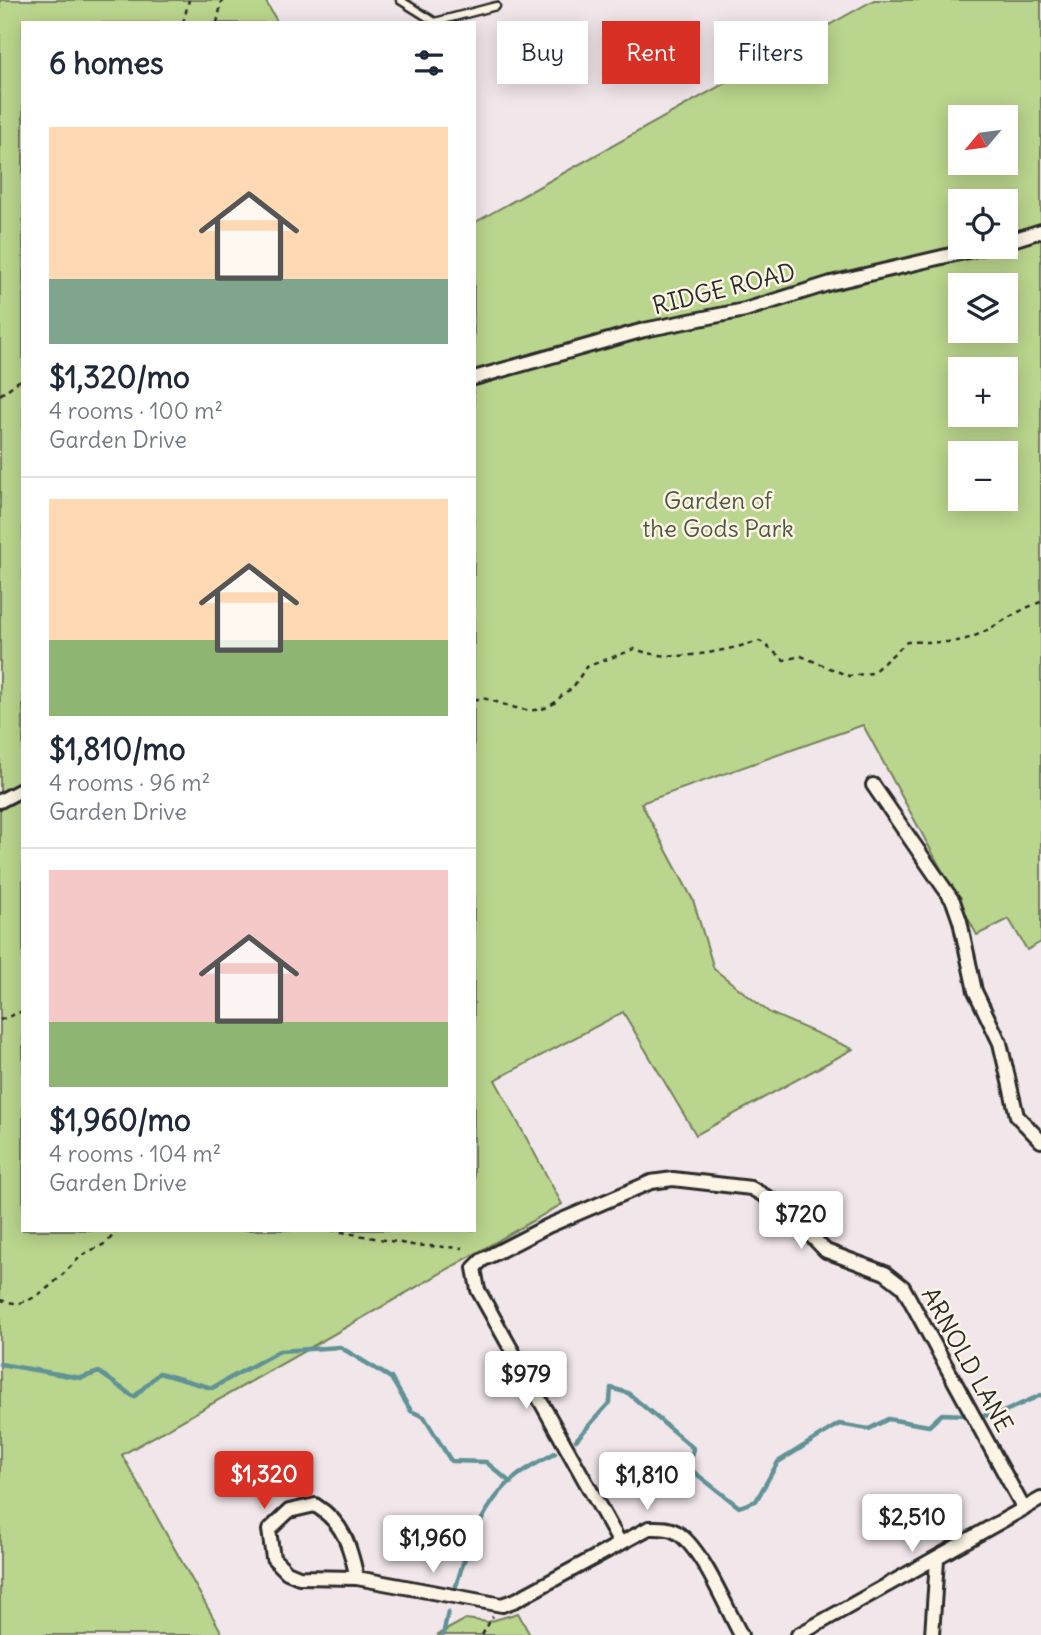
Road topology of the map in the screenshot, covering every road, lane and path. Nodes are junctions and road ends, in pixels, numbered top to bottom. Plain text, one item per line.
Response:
1 (189, 0) edge
2 (222, 0) edge
3 (400, 0) edge
4 (496, 6) dead end
5 (184, 21) edge
6 (218, 21) edge
7 (433, 21) edge
8 (439, 21) edge
9 (1041, 231) edge
10 (1018, 238) edge
11 (948, 256) edge
12 (476, 377) edge
13 (21, 379) edge
14 (0, 395) edge
15 (1041, 602) edge
16 (476, 700) edge
17 (873, 785) dead end
18 (21, 790) edge
19 (0, 801) edge
20 (21, 1012) edge
21 (0, 1020) edge
22 (1041, 1141) edge
23 (114, 1232) edge
24 (342, 1232) edge
25 (463, 1248) dead end
26 (0, 1300) edge
27 (1041, 1499) edge
28 (1024, 1508) junction
29 (620, 1543) junction
30 (937, 1560) junction
31 (357, 1578) junction
32 (502, 1605) junction
33 (482, 1635) edge
34 (741, 1635) edge
35 (798, 1635) edge
36 (932, 1635) edge

1 - 5 path
2 - 6 path
3 - 7 lane
4 - 8 lane
9 - 10 street
11 - 12 street, RIDGE ROAD
13 - 14 path
15 - 16 path
17 - 22 street
18 - 19 street
20 - 21 path
23 - 26 path
24 - 25 path
27 - 28 street
28 - 29 street, ARNOLD LANE
28 - 30 street
29 - 32 street
29 - 34 street
30 - 35 street
30 - 36 street
31 - 31 street
31 - 32 street
32 - 33 path

